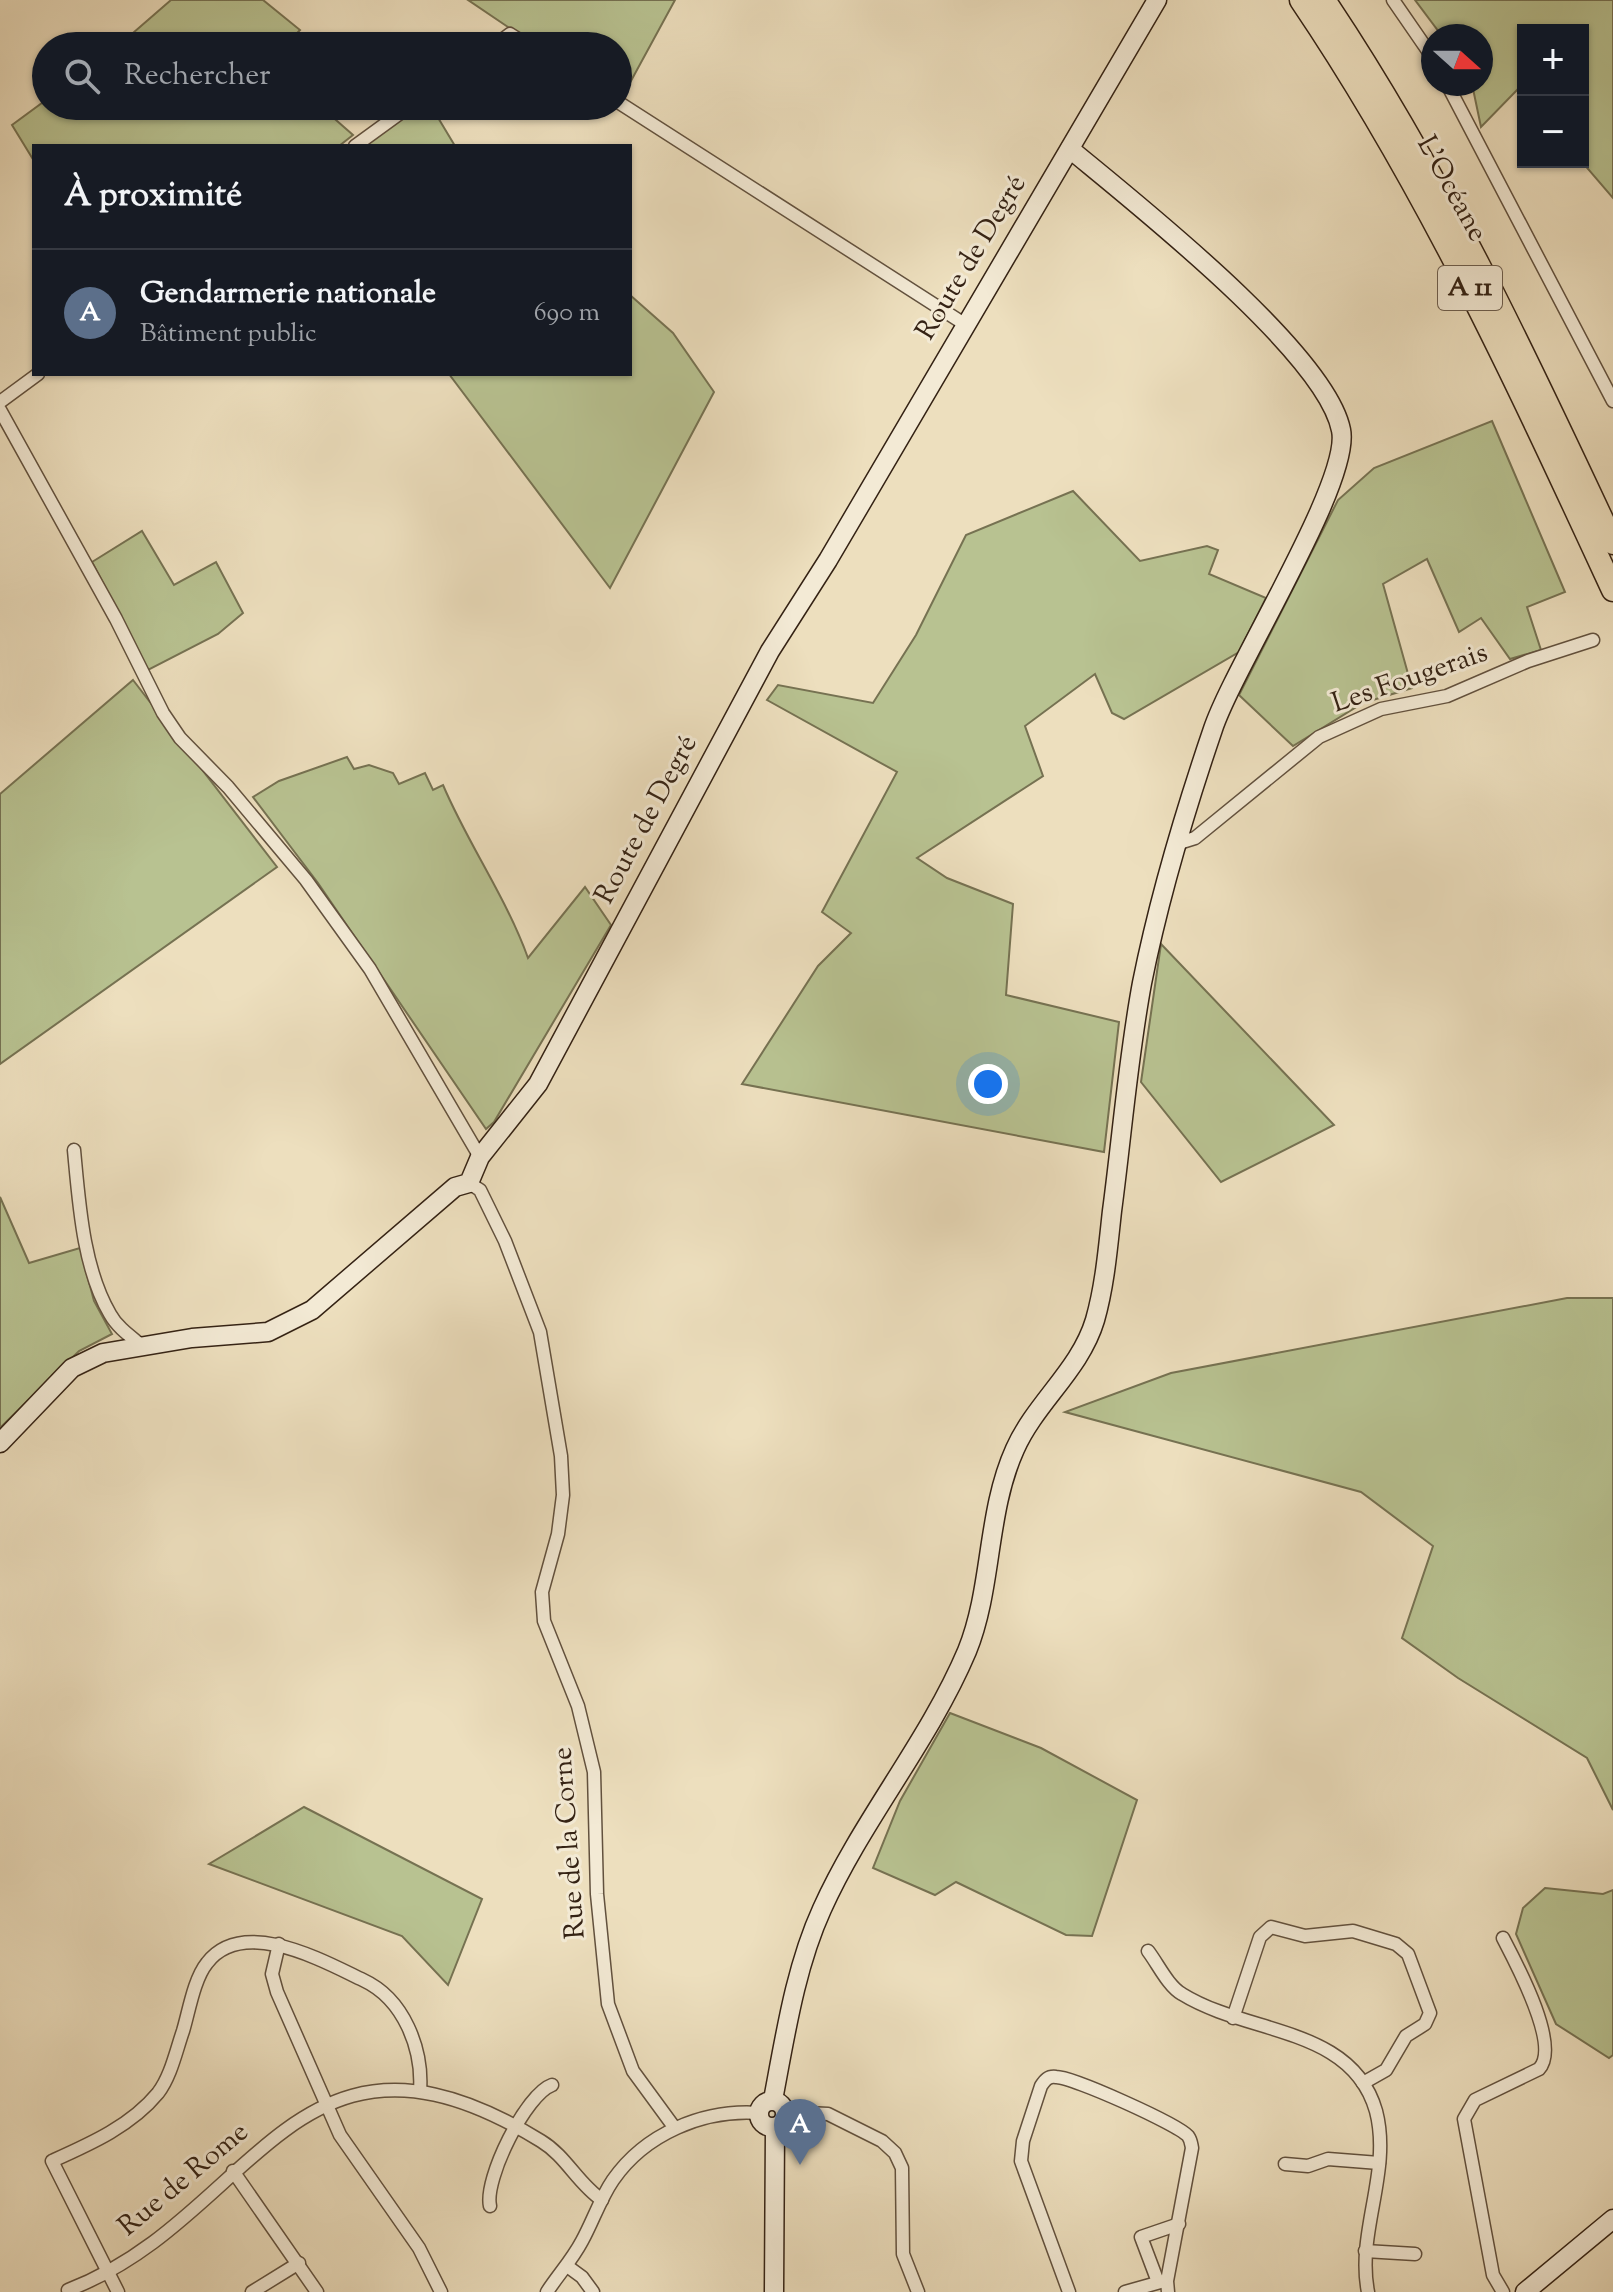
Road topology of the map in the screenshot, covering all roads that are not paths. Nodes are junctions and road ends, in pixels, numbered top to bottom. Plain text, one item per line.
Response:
1 (1157, 0) edge
2 (1301, 0) edge
3 (1324, 0) edge
4 (1393, 0) edge
5 (1421, 41) edge
6 (1453, 96) edge
7 (632, 111) edge
8 (391, 120) edge
9 (358, 144) edge
10 (1070, 149) junction
11 (966, 325) junction
12 (35, 376) edge
13 (1613, 401) edge
14 (0, 402) edge
15 (0, 410) edge
16 (1575, 462) junction
17 (1613, 516) edge
18 (1613, 543) edge
19 (1613, 590) edge
20 (1593, 640) dead end
21 (1179, 843) junction
22 (74, 1150) dead end
23 (480, 1157) junction
24 (469, 1183) junction
25 (141, 1345) junction
26 (0, 1443) edge
27 (1503, 1938) dead end
28 (279, 1944) junction
29 (1148, 1951) dead end
30 (1233, 2018) junction
31 (1363, 2083) junction
32 (552, 2085) dead end
33 (420, 2091) junction
34 (329, 2105) junction
35 (759, 2113) joint
36 (778, 2113) junction
37 (674, 2127) junction
38 (516, 2128) junction
39 (1379, 2163) junction
40 (1285, 2164) dead end
41 (233, 2171) junction
42 (602, 2200) junction
43 (490, 2206) dead end
44 (1613, 2219) edge
45 (1179, 2224) junction
46 (1365, 2251) junction
47 (1415, 2254) dead end
48 (299, 2263) junction
49 (567, 2266) junction
50 (107, 2272) junction
51 (1164, 2285) edge
52 (68, 2290) edge
53 (118, 2292) edge
54 (252, 2292) edge
55 (317, 2292) edge
56 (441, 2292) edge
57 (547, 2292) edge
58 (593, 2292) edge
59 (774, 2292) edge
60 (918, 2292) edge
61 (1069, 2292) edge
62 (1125, 2292) edge
63 (1368, 2292) edge
64 (1503, 2292) edge
65 (1525, 2292) edge

1 - 10 street, Route de Degré
2 - 19 highway, L’Océane / A 11
3 - 16 highway, L’Océane / A 11
4 - 5 street
6 - 13 street
7 - 11 street
8 - 9 street
10 - 11 street, Route de Degré
10 - 21 street
11 - 23 street, Route de Degré
12 - 14 street
15 - 23 street
16 - 17 highway
16 - 18 highway, L’Océane / A 11
20 - 21 street, Les Fougerais
21 - 36 street
22 - 25 street
23 - 24 street, Route de Degré
24 - 25 street
24 - 37 street, Rue de la Corne
25 - 26 street
27 - 64 street
28 - 33 street
28 - 34 street
28 - 50 street
29 - 30 street
30 - 31 street
30 - 31 street
31 - 39 street
32 - 38 street
33 - 34 street, Rue de Rome
33 - 38 street, Rue de Rome
34 - 41 street, Rue de Rome
34 - 56 street
35 - 36 street
35 - 37 street
36 - 59 street
36 - 60 street
37 - 42 street
38 - 42 street, Rue de Rome
38 - 43 street
39 - 40 street
39 - 46 street
41 - 48 street
41 - 50 street, Rue de Rome
42 - 49 street
44 - 65 street
45 - 51 street
45 - 51 street
45 - 61 street
46 - 47 street
46 - 63 street
48 - 54 street
48 - 55 street
49 - 57 street
49 - 58 street
50 - 52 street, Rue de Rome
50 - 53 street
51 - 62 street

